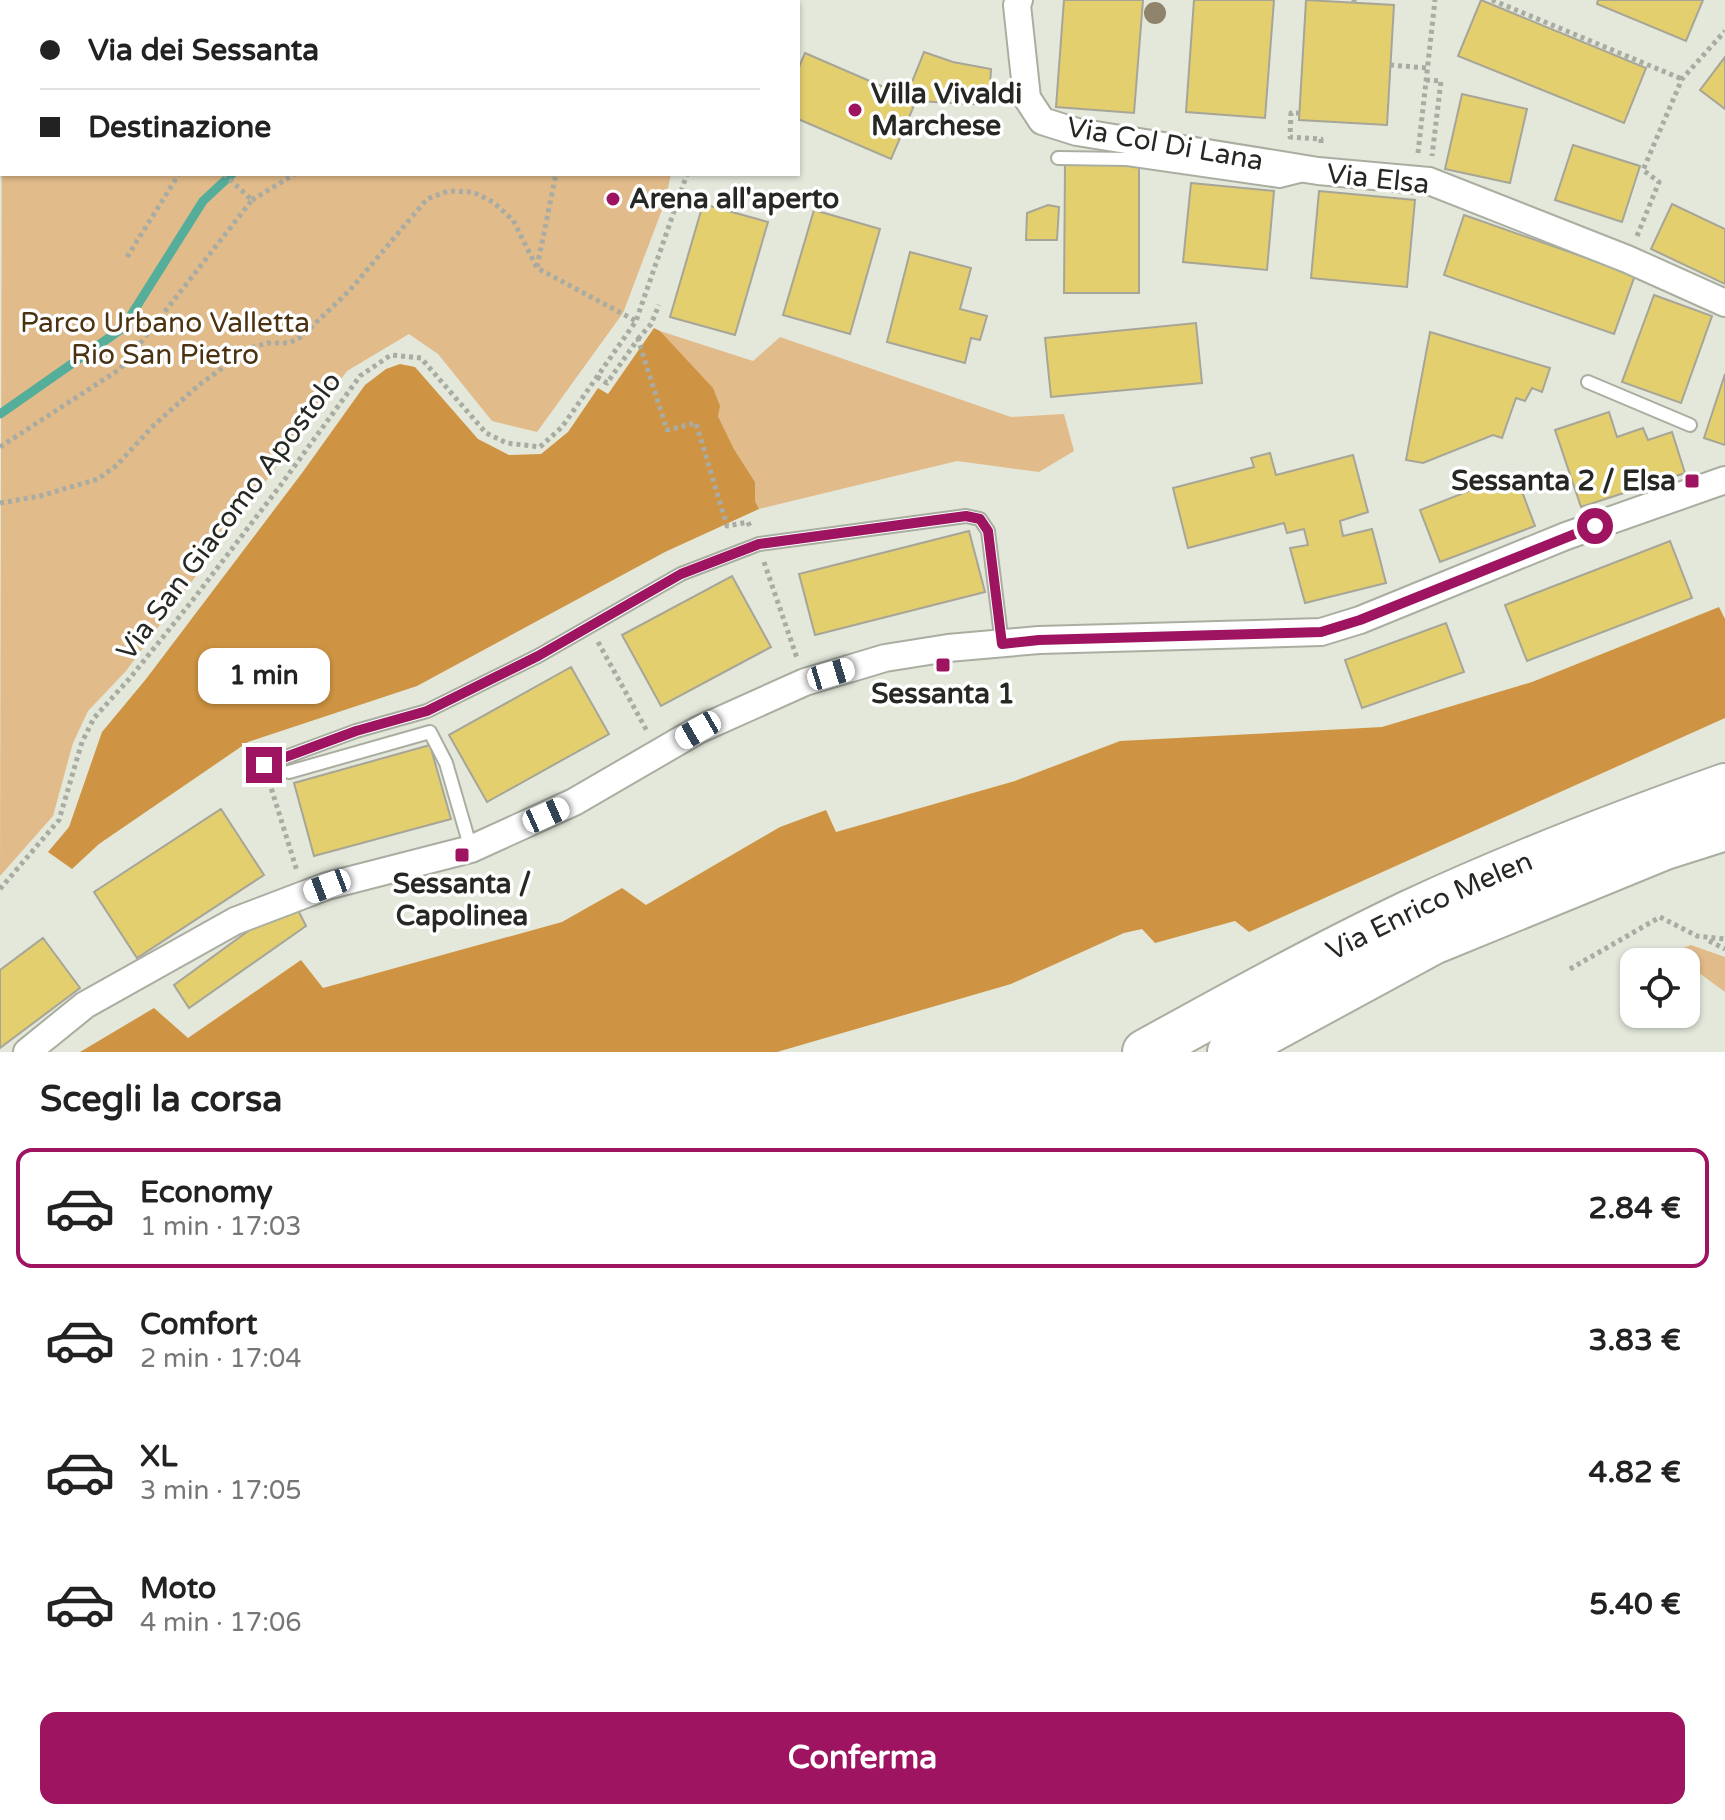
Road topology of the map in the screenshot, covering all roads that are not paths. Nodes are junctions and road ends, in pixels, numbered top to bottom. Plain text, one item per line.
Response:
1 (1019, 0) edge
2 (1058, 158) dead end
3 (1318, 171) junction
4 (1725, 303) edge
5 (1588, 382) dead end
6 (1690, 425) dead end
7 (1725, 480) edge
8 (1002, 644) junction
9 (264, 765) road end
10 (289, 772) dead end
11 (1725, 786) edge
12 (1725, 828) edge
13 (471, 849) junction
14 (1146, 1051) edge
15 (27, 1052) edge
16 (1230, 1052) edge

1 - 3 street, Via Col Di Lana
2 - 3 lane, Via Elsa
3 - 4 street, Via Elsa
5 - 6 lane
7 - 8 street
8 - 9 lane
8 - 13 street
10 - 13 lane
11 - 14 highway, Via Enrico Melen
12 - 16 highway, Via Enrico Melen
13 - 15 street

